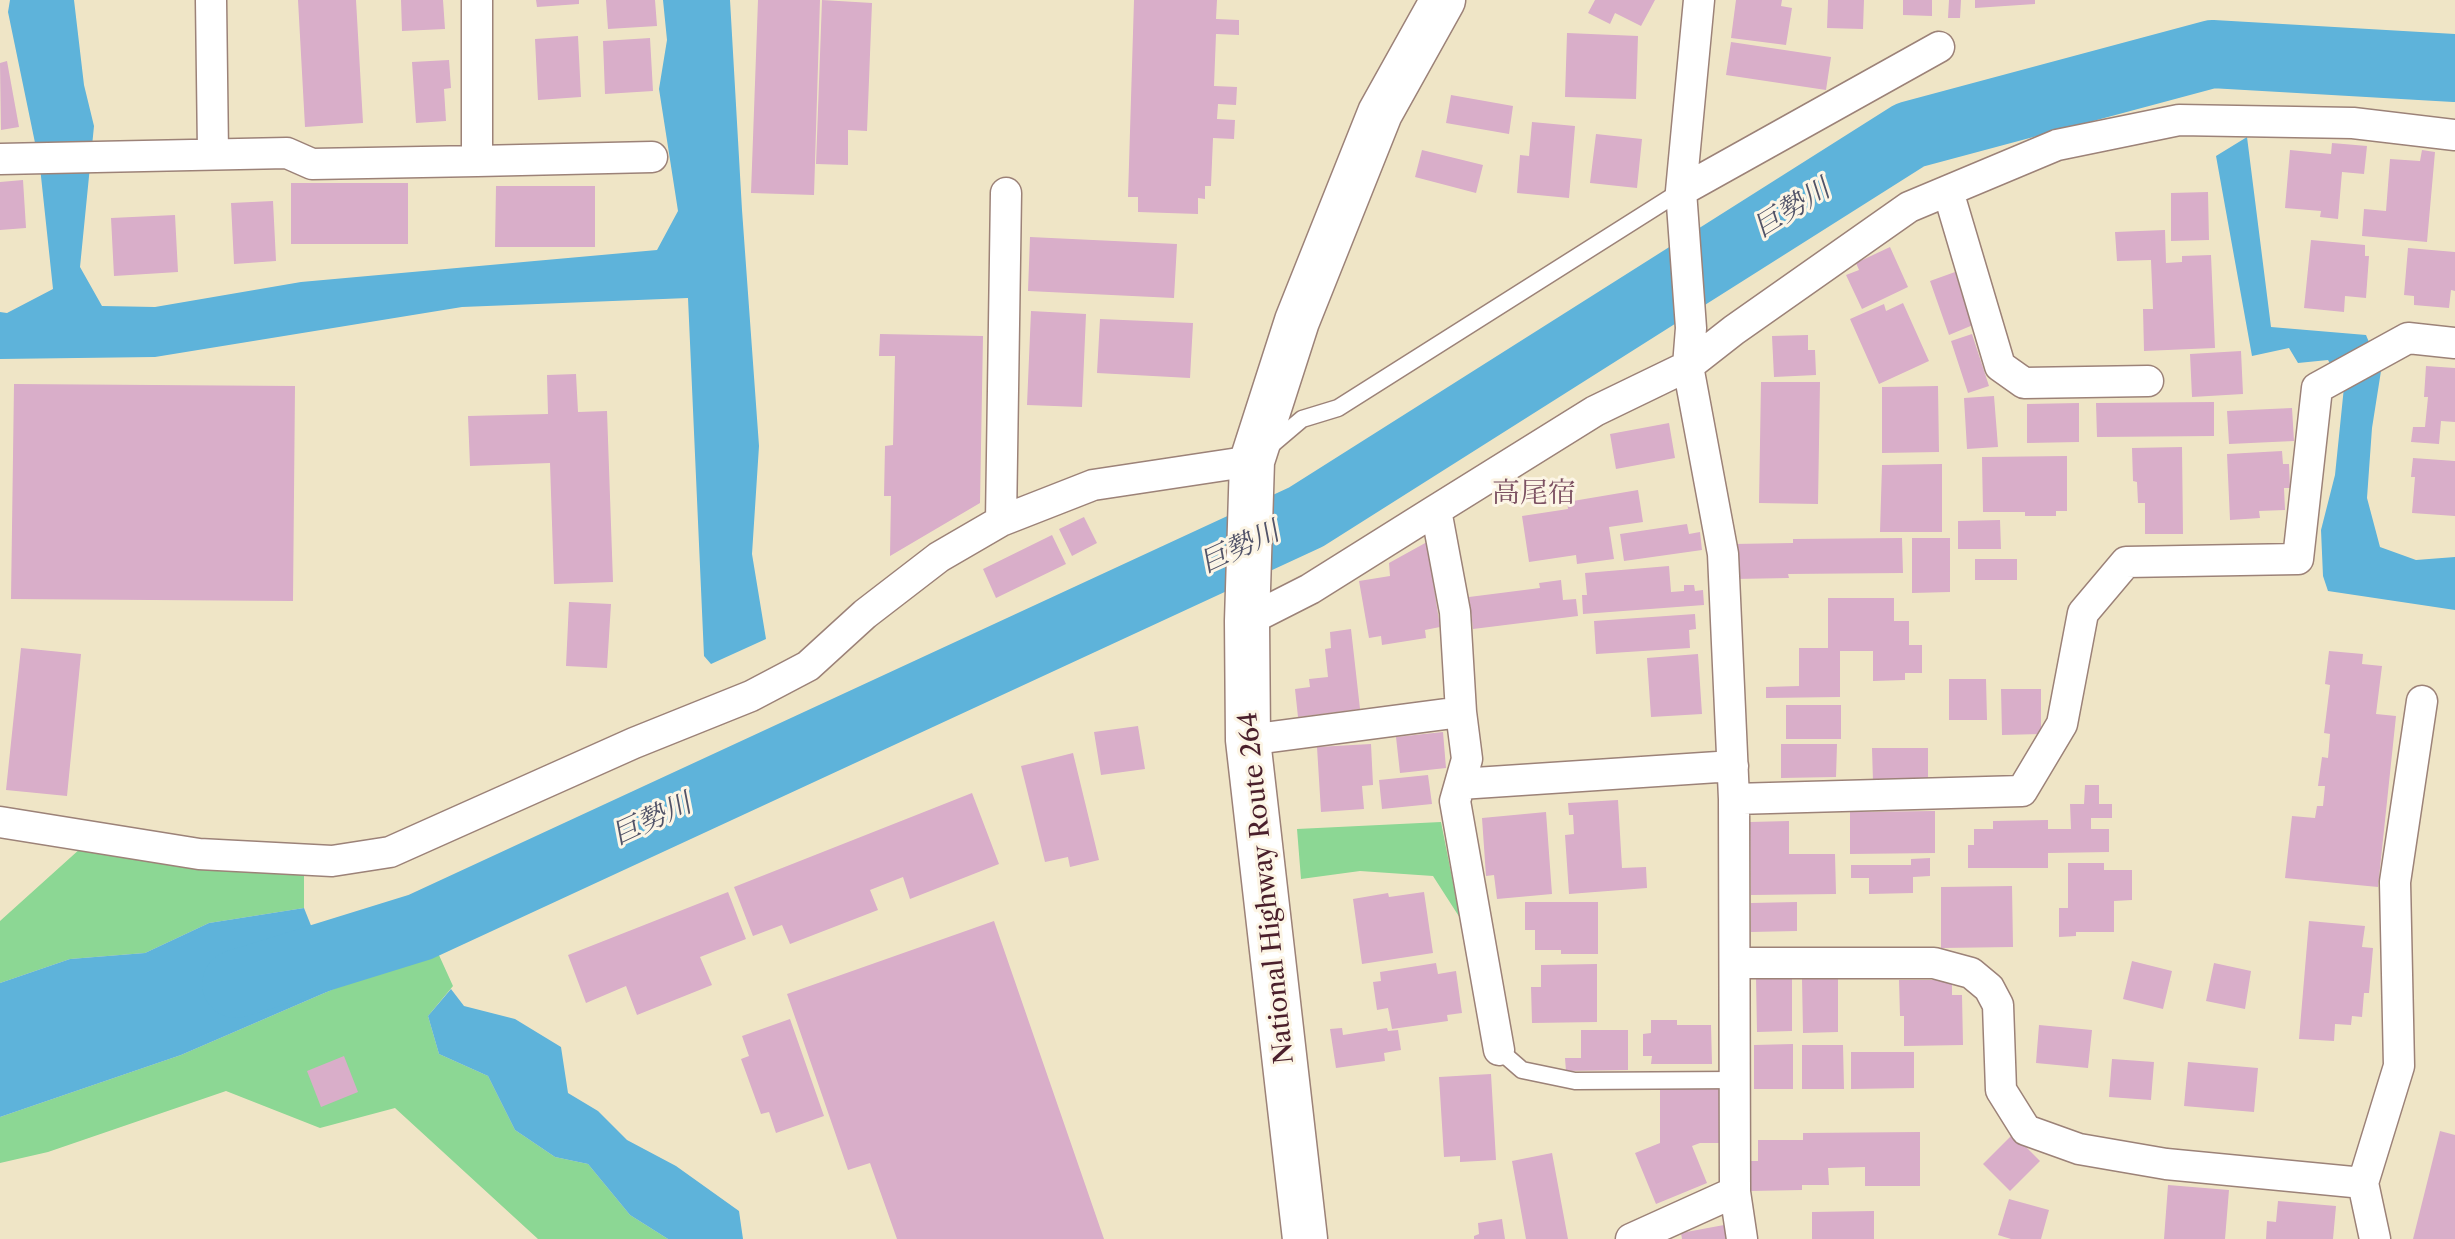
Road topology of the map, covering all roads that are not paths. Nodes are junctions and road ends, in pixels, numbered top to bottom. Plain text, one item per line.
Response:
1 (211, 0) edge
2 (477, 0) edge
3 (1443, 0) edge
4 (1699, 0) edge
5 (1939, 47) dead end
6 (2455, 135) edge
7 (213, 152) junction
8 (652, 157) dead end
9 (14, 159) edge
10 (477, 161) junction
11 (1681, 191) junction
12 (1948, 191) junction
13 (1006, 193) dead end
14 (2455, 343) edge
15 (1688, 366) junction
16 (2148, 381) dead end
17 (1252, 472) junction
18 (1436, 510) junction
19 (1001, 521) junction
20 (1248, 607) junction
21 (2422, 701) dead end
22 (1461, 712) junction
23 (1248, 740) junction
24 (1733, 766) junction
25 (1460, 784) junction
26 (1734, 799) junction
27 (0, 822) edge
28 (1735, 963) junction
29 (1499, 1050) joint
30 (1735, 1080) junction
31 (2363, 1183) junction
32 (1735, 1192) junction
33 (1305, 1239) edge
34 (1631, 1239) edge
35 (1742, 1239) edge
36 (2375, 1239) edge

1 - 7 street
2 - 10 street
3 - 17 highway, National Highway Route 264
4 - 11 street
5 - 11 street
6 - 12 street
7 - 9 street
7 - 10 street
8 - 10 street
11 - 15 street
11 - 17 lane
12 - 15 street
12 - 16 street
13 - 19 street
14 - 26 street
15 - 18 street
15 - 24 street
17 - 19 street
17 - 20 highway, National Highway Route 264
18 - 20 street
18 - 22 street
19 - 27 street
20 - 23 highway, National Highway Route 264
21 - 31 street
22 - 23 street
22 - 25 street
23 - 33 highway, National Highway Route 264
24 - 25 street
24 - 26 street
25 - 29 street
26 - 28 street
28 - 30 street
28 - 31 street
29 - 30 lane
30 - 32 street
31 - 36 street
32 - 34 street
32 - 35 street

